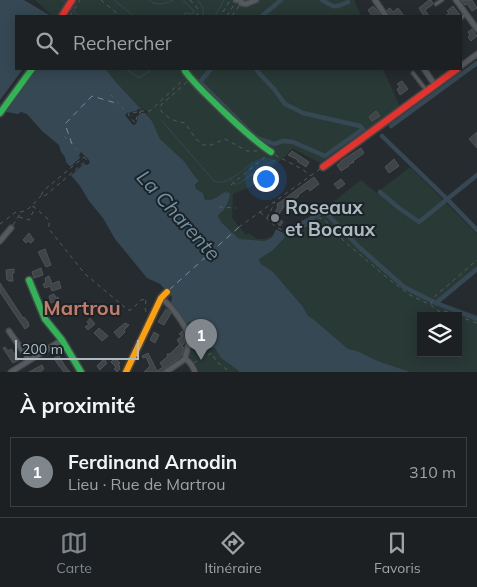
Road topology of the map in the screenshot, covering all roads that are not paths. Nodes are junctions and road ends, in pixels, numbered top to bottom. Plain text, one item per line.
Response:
1 (72, 0) edge
2 (79, 0) edge
3 (256, 0) edge
4 (375, 0) edge
5 (442, 0) edge
6 (456, 0) edge
7 (239, 1) edge
8 (436, 4) dead end
9 (466, 14) junction
10 (63, 15) edge
11 (70, 15) edge
12 (385, 15) edge
13 (462, 17) edge
14 (477, 29) edge
15 (477, 54) edge
16 (462, 65) edge
17 (26, 70) edge
18 (31, 70) edge
19 (425, 70) edge
20 (456, 70) edge
21 (413, 73) dead end
22 (188, 75) road end
23 (435, 85) junction
24 (427, 91) junction
25 (0, 105) edge
26 (0, 113) edge
27 (270, 152) road end
28 (323, 167) road end
29 (11, 228) road end
30 (0, 241) edge
31 (29, 280) dead end
32 (167, 292) dead end
33 (161, 298) junction
34 (9, 331) dead end
35 (62, 340) junction
36 (185, 359) junction
37 (29, 360) junction
38 (11, 372) edge
39 (82, 372) edge
40 (126, 372) edge
41 (166, 372) edge
42 (194, 372) edge

1 - 10 street
2 - 11 street
3 - 7 street
4 - 12 street
5 - 8 lane
6 - 9 street
9 - 13 lane
9 - 14 street
15 - 16 street
17 - 25 street
18 - 26 street
19 - 23 street
20 - 23 street
21 - 24 lane
22 - 27 street
23 - 24 street
24 - 28 street
29 - 30 street
31 - 35 street
32 - 33 street
33 - 36 street
33 - 40 street
34 - 37 street
35 - 37 street
35 - 39 street
36 - 41 street
36 - 42 street
37 - 38 street

